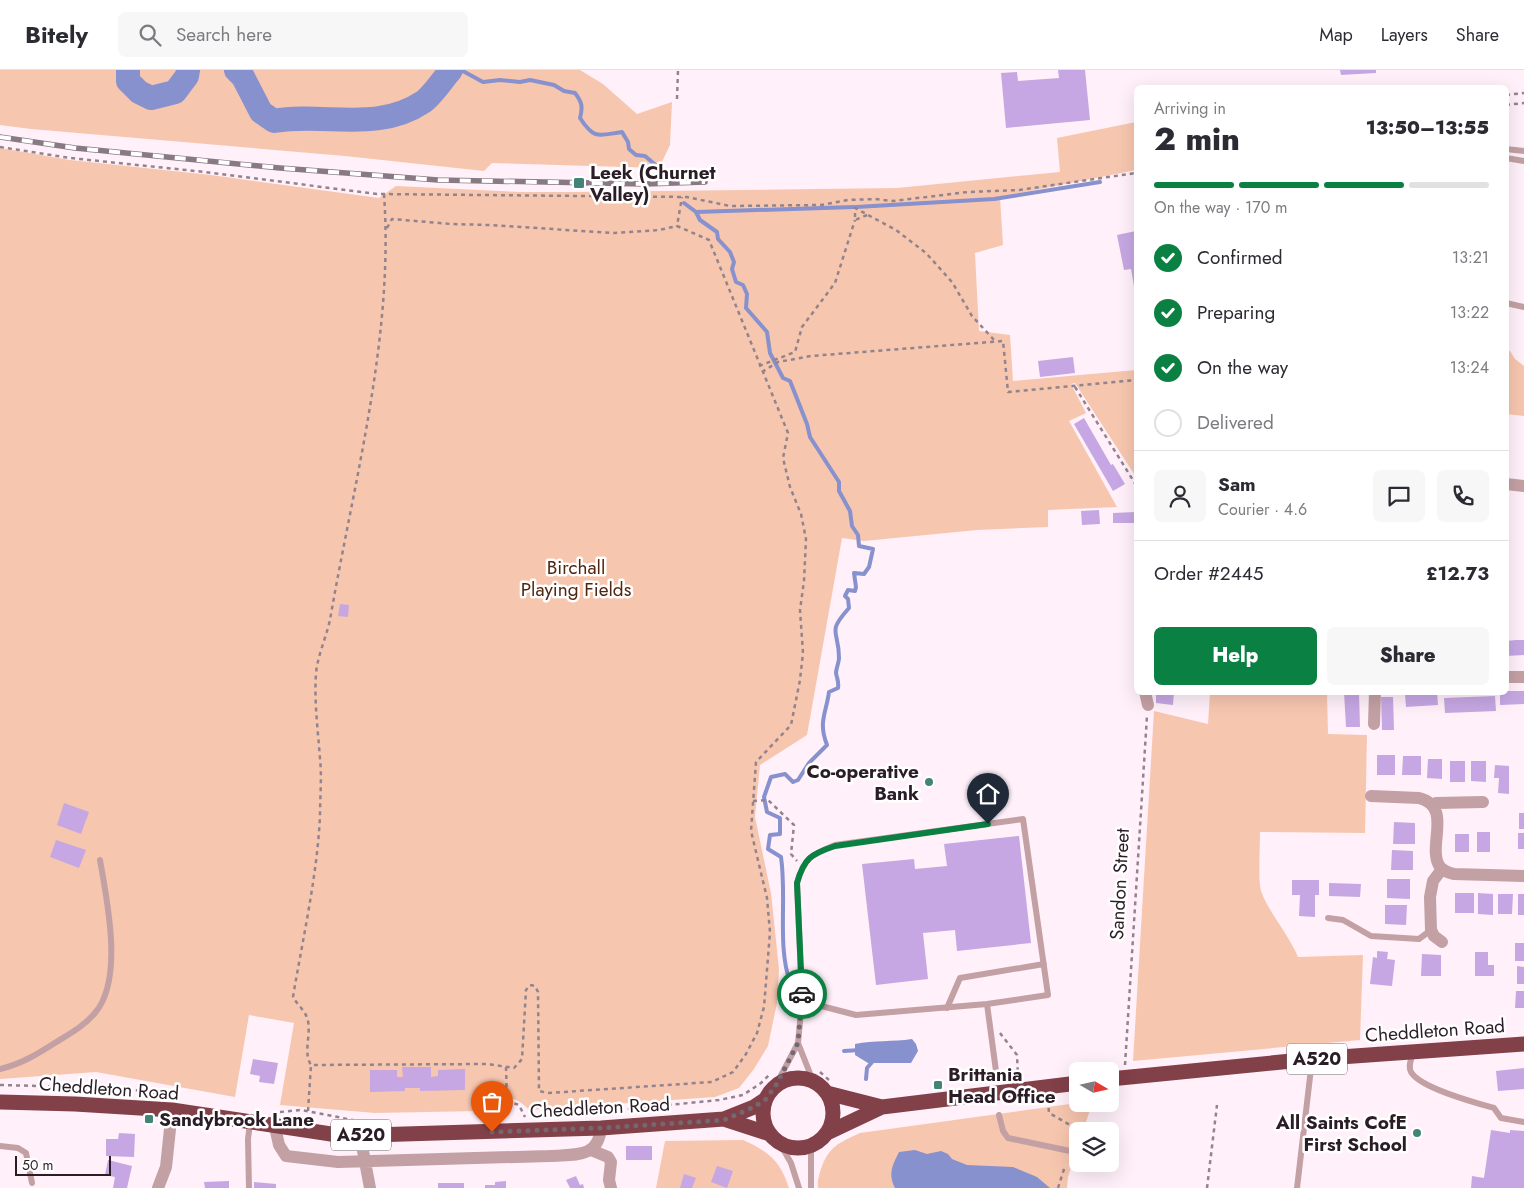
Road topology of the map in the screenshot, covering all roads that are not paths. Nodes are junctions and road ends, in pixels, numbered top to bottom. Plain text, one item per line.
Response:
1 (1509, 149) edge
2 (1524, 151) edge
3 (1509, 158) edge
4 (1524, 161) edge
5 (1509, 304) edge
6 (1524, 307) edge
7 (1509, 484) edge
8 (1524, 486) edge
9 (1509, 677) edge
10 (1524, 677) edge
11 (1375, 695) edge
12 (1374, 724) dead end
13 (1371, 796) dead end
14 (1483, 802) dead end
15 (1432, 805) junction
16 (100, 860) dead end
17 (1442, 869) junction
18 (1524, 876) edge
19 (1328, 918) dead end
20 (1430, 930) junction
21 (1442, 942) dead end
22 (1044, 964) junction
23 (802, 1001) junction
24 (987, 1004) junction
25 (947, 1008) junction
26 (798, 1043) junction
27 (1524, 1044) edge
28 (1413, 1052) junction
29 (1312, 1059) junction
30 (0, 1069) edge
31 (996, 1070) dead end
32 (816, 1076) junction
33 (1119, 1079) edge
34 (1069, 1084) edge
35 (776, 1085) junction
36 (829, 1087) junction
37 (766, 1099) junction
38 (0, 1102) edge
39 (882, 1106) junction
40 (172, 1110) junction
41 (999, 1115) dead end
42 (276, 1119) junction
43 (724, 1120) junction
44 (1524, 1122) edge
45 (250, 1123) junction
46 (360, 1128) junction
47 (601, 1128) junction
48 (827, 1133) junction
49 (775, 1138) junction
50 (0, 1146) edge
51 (811, 1146) junction
52 (591, 1150) junction
53 (1069, 1151) edge
54 (366, 1162) junction
55 (32, 1183) dead end
56 (158, 1188) edge
57 (249, 1188) edge
58 (370, 1188) edge
59 (611, 1188) edge
60 (799, 1188) edge
61 (811, 1188) edge
62 (1297, 1188) edge

1 - 2 lane
3 - 4 lane
5 - 6 lane
7 - 8 street
9 - 10 street
11 - 12 street
13 - 15 street
14 - 15 street
15 - 17 street
16 - 30 lane
17 - 18 street
17 - 20 street
19 - 20 lane
20 - 21 street
22 - 23 lane
22 - 24 lane
22 - 25 lane
23 - 25 lane
23 - 26 lane
24 - 25 lane
24 - 31 lane
26 - 32 lane
26 - 35 lane
27 - 28 highway, Cheddleton Road / A520
28 - 29 highway, Cheddleton Road / A520
28 - 44 lane
29 - 33 highway, Cheddleton Road / A520
29 - 62 lane
32 - 35 highway
32 - 36 highway
34 - 39 highway
35 - 37 highway, Cheddleton Road
36 - 39 highway
36 - 48 highway
37 - 43 highway, Cheddleton Road / A520
37 - 49 highway
38 - 40 highway, Cheddleton Road / A520
39 - 48 highway
40 - 45 highway, Cheddleton Road / A520
40 - 56 street
41 - 53 lane
42 - 45 highway, Cheddleton Road / A520
42 - 46 highway, Cheddleton Road / A520
42 - 54 street
43 - 47 highway, Cheddleton Road / A520
43 - 49 highway, Cheddleton Road / A520
45 - 57 lane
46 - 47 highway, Cheddleton Road / A520
46 - 54 street
47 - 52 street
48 - 51 highway
49 - 51 highway, Cheddleton Road
49 - 60 lane
50 - 55 lane
51 - 61 lane
52 - 54 street
52 - 59 street
54 - 58 street

